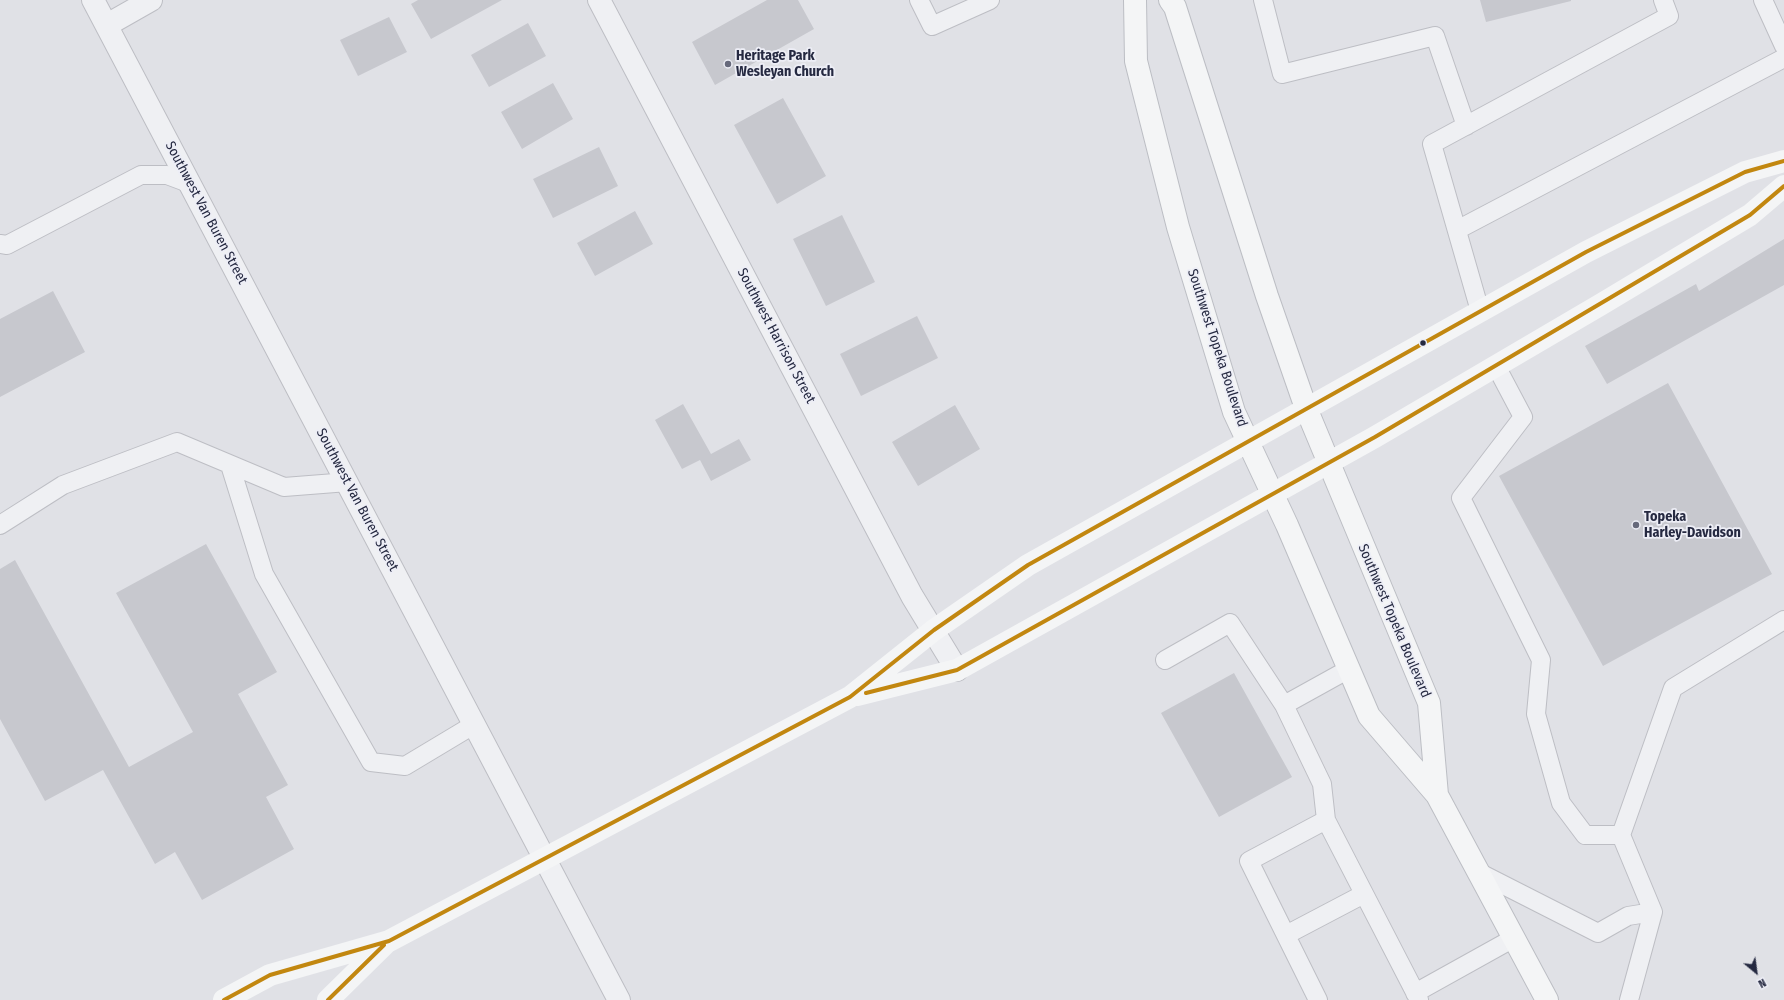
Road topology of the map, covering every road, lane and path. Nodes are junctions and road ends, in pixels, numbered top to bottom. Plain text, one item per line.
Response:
1 (93, 0) edge
2 (151, 0) edge
3 (599, 0) edge
4 (919, 0) edge
5 (990, 0) edge
6 (1135, 0) edge
7 (1170, 0) edge
8 (1263, 0) edge
9 (1662, 0) edge
10 (1763, 0) edge
11 (107, 25) junction
12 (1784, 46) edge
13 (1784, 58) edge
14 (1466, 126) junction
15 (1784, 161) edge
16 (191, 184) junction
17 (1784, 186) edge
18 (1457, 230) junction
19 (0, 244) edge
20 (1480, 311) junction
21 (1496, 366) junction
22 (1306, 408) junction
23 (1248, 440) junction
24 (1327, 463) junction
25 (230, 465) junction
26 (348, 482) junction
27 (1273, 494) junction
28 (0, 525) edge
29 (1784, 620) edge
30 (934, 630) junction
31 (1165, 660) dead end
32 (957, 670) junction
33 (1349, 670) junction
34 (850, 697) junction
35 (1284, 705) junction
36 (475, 724) junction
37 (1437, 795) junction
38 (1326, 820) junction
39 (1621, 835) junction
40 (545, 857) junction
41 (1478, 872) junction
42 (1364, 894) junction
43 (1653, 912) junction
44 (1286, 935) junction
45 (1514, 938) junction
46 (389, 941) junction
47 (1417, 996) edge
48 (224, 1000) edge
49 (328, 1000) edge
50 (619, 1000) edge
51 (1318, 1000) edge
52 (1547, 1000) edge
53 (1629, 1000) edge

1 - 11 street, Southwest Van Buren Street
2 - 11 street
3 - 30 street, Southwest Harrison Street
4 - 5 lane
6 - 23 main road, Southwest Topeka Boulevard
7 - 22 main road, Southwest Topeka Boulevard
8 - 14 lane
9 - 14 lane
10 - 12 lane
11 - 16 street, Southwest Van Buren Street
13 - 18 lane
14 - 18 lane
15 - 20 main road
16 - 19 lane
16 - 26 street, Southwest Van Buren Street
17 - 21 main road
18 - 20 lane
20 - 22 main road
21 - 24 main road
21 - 39 lane
22 - 23 main road
22 - 24 main road, Southwest Topeka Boulevard
23 - 27 main road, Southwest Topeka Boulevard
23 - 30 main road
24 - 27 main road
24 - 37 main road, Southwest Topeka Boulevard
25 - 26 lane
25 - 28 lane
25 - 36 lane
26 - 36 street, Southwest Van Buren Street
27 - 32 main road
27 - 33 main road, Southwest Topeka Boulevard
29 - 39 lane
30 - 32 street, Southwest Harrison Street
30 - 34 main road
31 - 35 lane
32 - 34 main road
33 - 35 lane
33 - 37 main road, Southwest Topeka Boulevard
34 - 40 main road
35 - 38 lane
36 - 40 street, Southwest Van Buren Street
37 - 41 main road, Southwest Topeka Boulevard
38 - 42 lane
38 - 44 lane
39 - 43 lane
40 - 46 main road
40 - 50 street, Southwest Van Buren Street
41 - 43 lane
41 - 45 main road, Southwest Topeka Boulevard
42 - 44 lane
42 - 47 lane
43 - 53 lane
44 - 51 lane
45 - 47 lane
45 - 52 main road, Southwest Topeka Boulevard
46 - 48 main road
46 - 49 main road

